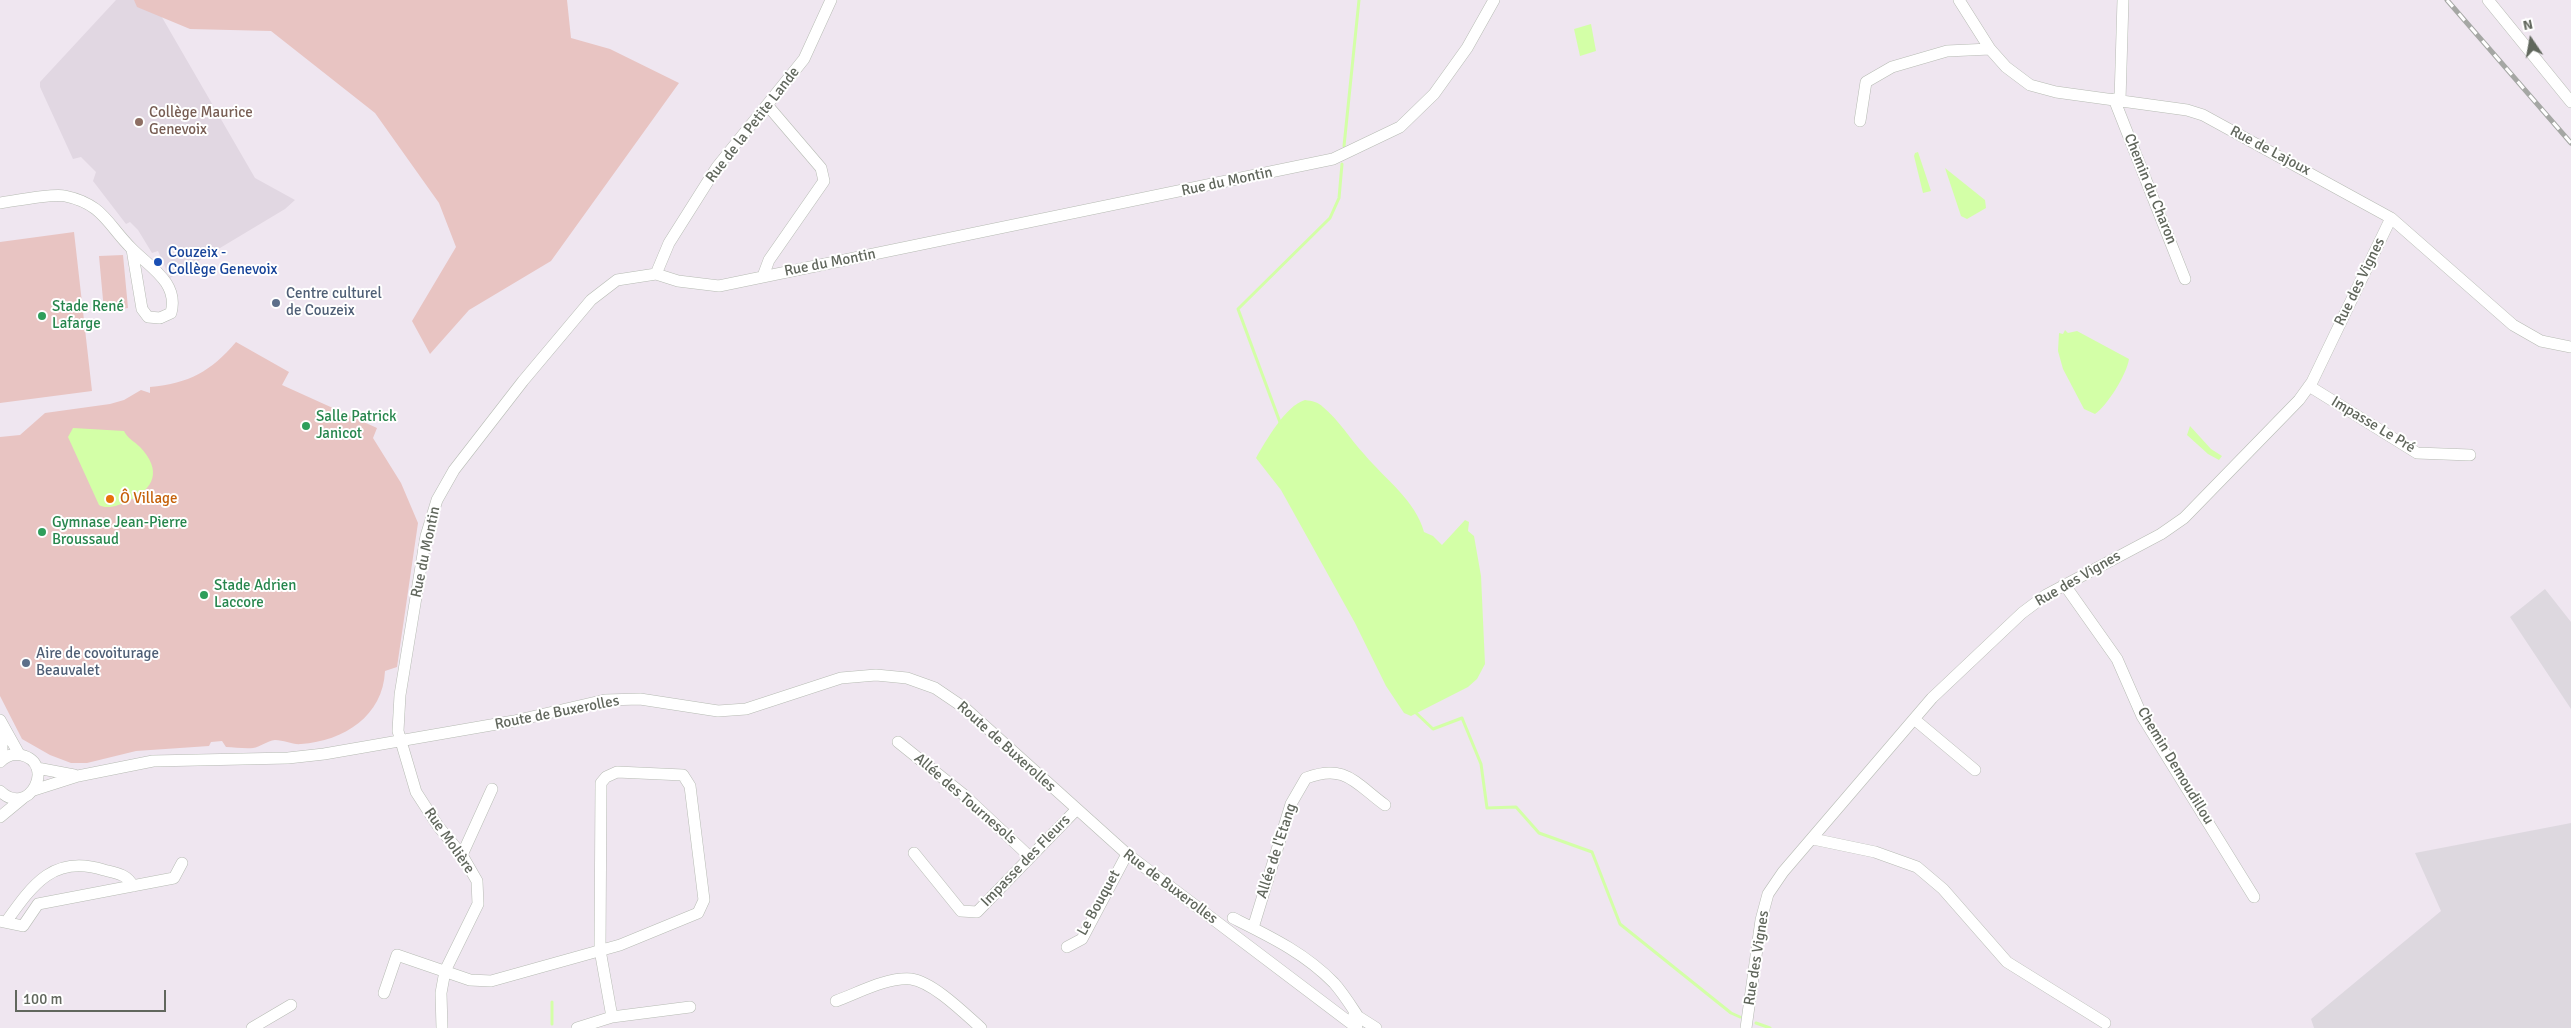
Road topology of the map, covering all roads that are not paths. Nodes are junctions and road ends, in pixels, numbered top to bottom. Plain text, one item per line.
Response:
1 (831, 0) edge
2 (1494, 0) edge
3 (1959, 0) edge
4 (2123, 0) edge
5 (2488, 0) edge
6 (1990, 49) junction
7 (2117, 99) junction
8 (2571, 102) edge
9 (768, 106) junction
10 (1860, 121) dead end
11 (0, 203) edge
12 (2391, 218) junction
13 (132, 249) junction
14 (656, 274) junction
15 (763, 276) junction
16 (2186, 279) dead end
17 (2571, 347) edge
18 (2309, 386) junction
19 (2470, 455) dead end
20 (2064, 584) junction
21 (1914, 720) junction
22 (1, 723) edge
23 (399, 741) junction
24 (898, 742) dead end
25 (19, 754) junction
26 (1, 761) edge
27 (37, 768) junction
28 (1975, 770) dead end
29 (78, 776) junction
30 (492, 789) dead end
31 (34, 790) junction
32 (1, 796) edge
33 (23, 798) junction
34 (1385, 805) dead end
35 (1076, 810) junction
36 (0, 817) edge
37 (1813, 839) junction
38 (914, 853) dead end
39 (1126, 854) junction
40 (462, 855) junction
41 (1030, 857) junction
42 (182, 863) dead end
43 (133, 886) junction
44 (27, 896) junction
45 (2254, 897) dead end
46 (38, 904) junction
47 (1233, 918) dead end
48 (3, 922) edge
49 (1253, 928) junction
50 (1282, 942) junction
51 (1067, 947) dead end
52 (600, 950) junction
53 (1268, 959) junction
54 (446, 971) junction
55 (384, 993) dead end
56 (836, 1000) dead end
57 (291, 1005) dead end
58 (690, 1007) dead end
59 (612, 1018) junction
60 (1358, 1023) edge
61 (2105, 1023) dead end
62 (252, 1028) edge
63 (442, 1028) edge
64 (577, 1028) edge
65 (980, 1028) edge
66 (1376, 1028) edge
67 (1746, 1028) edge

1 - 9 street, Rue de la Petite Lande
2 - 15 street, Rue du Montin
3 - 6 street, Rue de Lajoux
4 - 7 street
5 - 8 street
6 - 7 street, Rue de Lajoux
6 - 10 street
7 - 12 street, Rue de Lajoux
7 - 16 street, Chemin du Charon
9 - 14 street, Rue de la Petite Lande
9 - 15 street
11 - 13 street
12 - 17 street, Rue de Lajoux
12 - 18 street, Rue des Vignes
13 - 13 street
14 - 15 street, Rue du Montin
14 - 23 street, Rue du Montin
18 - 19 street, Impasse Le Pré
18 - 20 street, Rue des Vignes
20 - 21 street, Rue des Vignes
20 - 45 street, Chemin Demoudillou
21 - 28 street
21 - 37 street, Rue des Vignes
22 - 25 street
22 - 26 street
23 - 29 street, Route de Buxerolles
23 - 35 street, Route de Buxerolles
23 - 40 street, Rue Molière
24 - 41 street, Allée des Tournesols
25 - 26 street
25 - 27 street
27 - 29 street, Route de Buxerolles
27 - 31 street
29 - 31 street, Route de Buxerolles
30 - 40 street
31 - 33 street, Route de Buxerolles
32 - 33 street
33 - 36 street, Route de Buxerolles
34 - 49 street, Allée de l'Etang
35 - 39 street, Rue de Buxerolles
35 - 41 street, Impasse des Fleurs
37 - 61 street
37 - 67 street, Rue des Vignes
38 - 41 street, Impasse des Fleurs
39 - 51 street, Le Bouquet
39 - 53 street, Rue de Buxerolles
40 - 54 street, Rue Molière
42 - 43 street
43 - 44 street
43 - 46 street
44 - 46 street
44 - 48 street
46 - 48 street
47 - 49 street
49 - 50 street
50 - 53 street
50 - 60 street
52 - 52 street
52 - 54 street
52 - 59 street
53 - 60 street, Rue de Buxerolles
54 - 55 street
54 - 63 street, Rue Molière
56 - 65 street
57 - 62 street
58 - 59 street
59 - 64 street
60 - 66 street, Rue de Buxerolles

